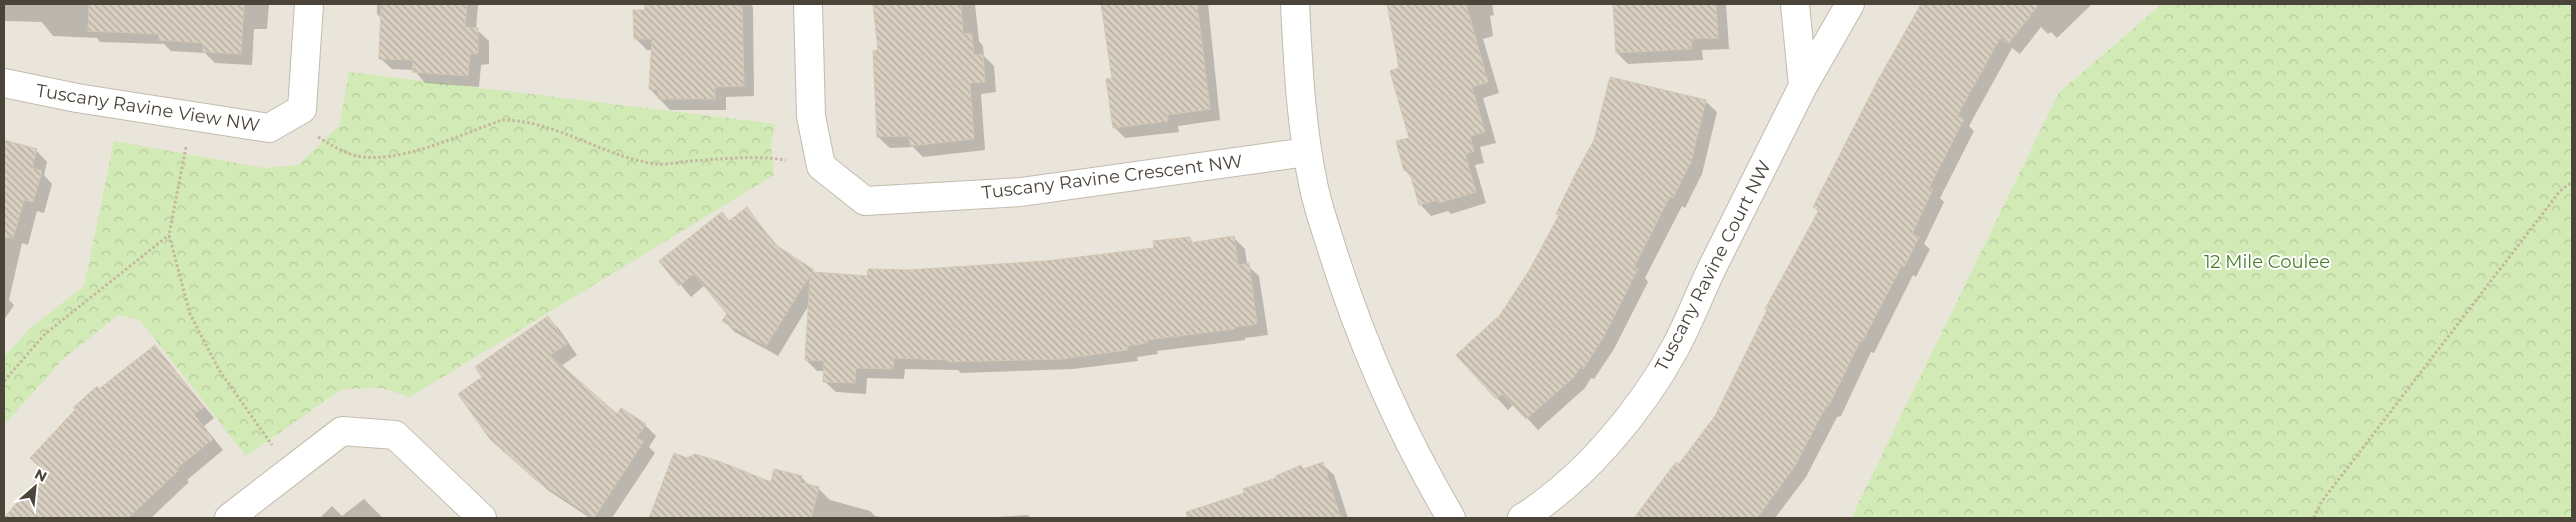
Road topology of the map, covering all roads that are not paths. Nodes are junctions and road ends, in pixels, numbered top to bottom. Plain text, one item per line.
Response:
1 (309, 4) edge
2 (808, 4) edge
3 (1295, 4) edge
4 (1795, 4) edge
5 (1850, 4) edge
6 (4, 83) edge
7 (1803, 86) junction
8 (1307, 152) junction
9 (229, 518) edge
10 (482, 518) edge
11 (1451, 518) edge
12 (1522, 518) edge

1 - 6 street, Tuscany Ravine View NW
2 - 8 street, Tuscany Ravine Crescent NW
3 - 8 street
4 - 7 street
5 - 7 street, Tuscany Ravine Court NW
7 - 12 street, Tuscany Ravine Court NW
8 - 11 street
9 - 10 street

